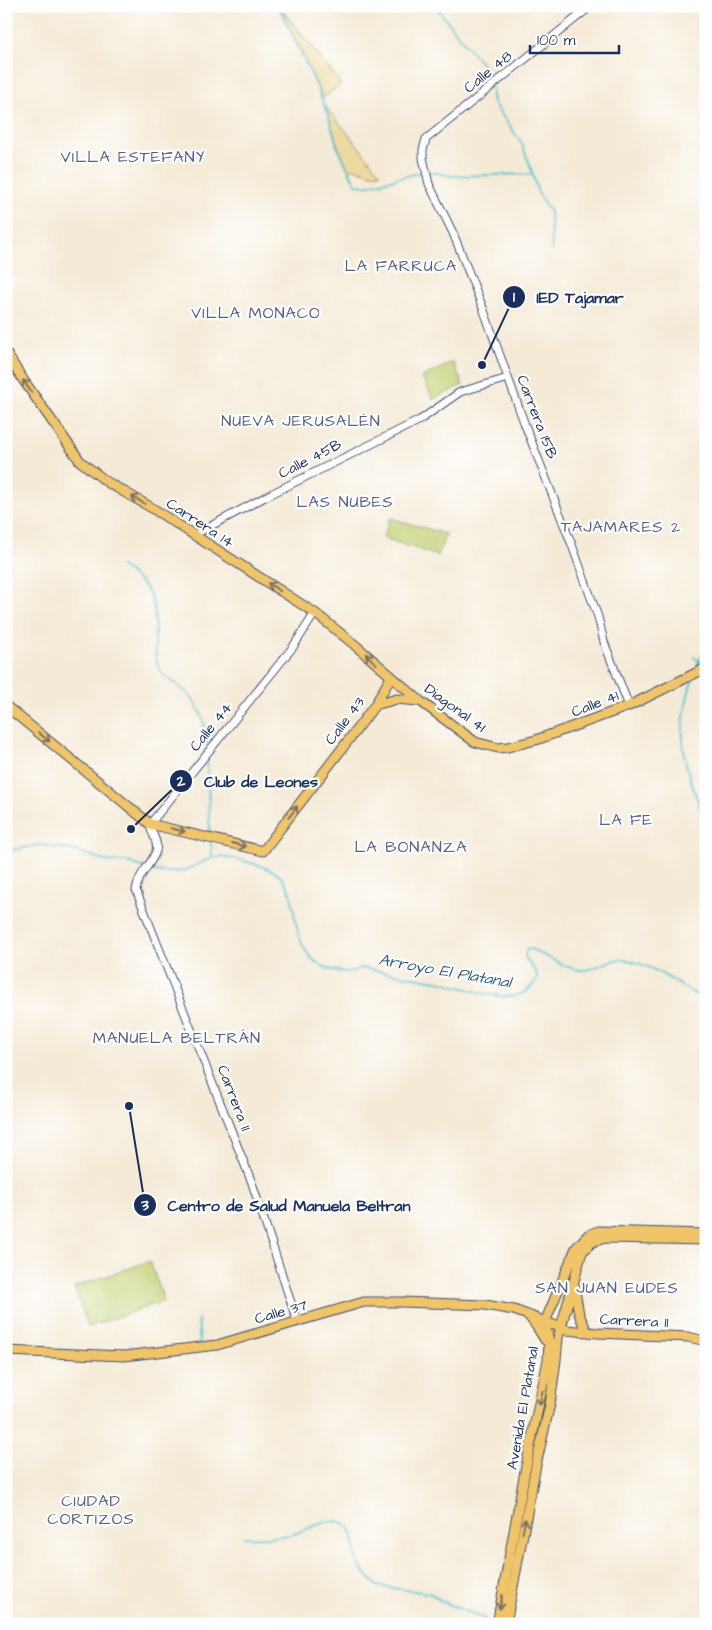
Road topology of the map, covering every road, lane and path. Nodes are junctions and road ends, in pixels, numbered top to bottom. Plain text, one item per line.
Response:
1 (591, 6) edge
2 (426, 139) joint
3 (6, 353) edge
4 (508, 378) junction
5 (194, 535) junction
6 (315, 613) junction
7 (705, 668) edge
8 (391, 677) junction
9 (407, 690) joint
10 (420, 701) junction
11 (375, 705) junction
12 (6, 706) edge
13 (629, 706) junction
14 (488, 746) joint
15 (150, 824) junction
16 (706, 1234) edge
17 (706, 1240) edge
18 (573, 1279) junction
19 (528, 1315) junction
20 (297, 1321) junction
21 (545, 1322) junction
22 (561, 1328) junction
23 (587, 1332) junction
24 (706, 1341) edge
25 (549, 1350) junction
26 (6, 1351) edge
27 (511, 1578) junction
28 (497, 1624) edge
29 (506, 1624) edge

1 - 2 street, Calle 48
2 - 4 street, Carrera 15B
5 -> 3 main road, Carrera 14
4 - 5 street, Calle 45B
4 - 13 street, Carrera 15B
6 -> 5 main road, Carrera 14
8 -> 6 main road, Carrera 14
6 - 15 street, Calle 44
7 - 13 main road, Calle 41
8 - 9 main road, Carrera 14
8 - 11 main road, Calle 43
9 - 10 main road, Diagonal 41
10 - 11 main road
10 - 14 main road, Diagonal 41
15 -> 11 main road, Calle 43
12 -> 15 main road
13 - 14 main road, Calle 41
15 - 20 street, Carrera 11
16 - 21 main road
17 - 18 main road, Avenida El Platanal
18 - 22 main road, Avenida El Platanal
18 - 23 main road
19 - 20 main road, Calle 37
19 - 21 main road, Calle 37
19 - 25 main road
20 - 26 main road, Calle 37
21 - 22 main road, Calle 37
21 - 25 main road, Avenida El Platanal
22 - 23 main road, Carrera 11
27 -> 22 main road, Avenida El Platanal
23 - 24 main road, Carrera 11
25 -> 27 main road, Avenida El Platanal
27 -> 28 main road, Avenida El Platanal
27 - 29 main road

